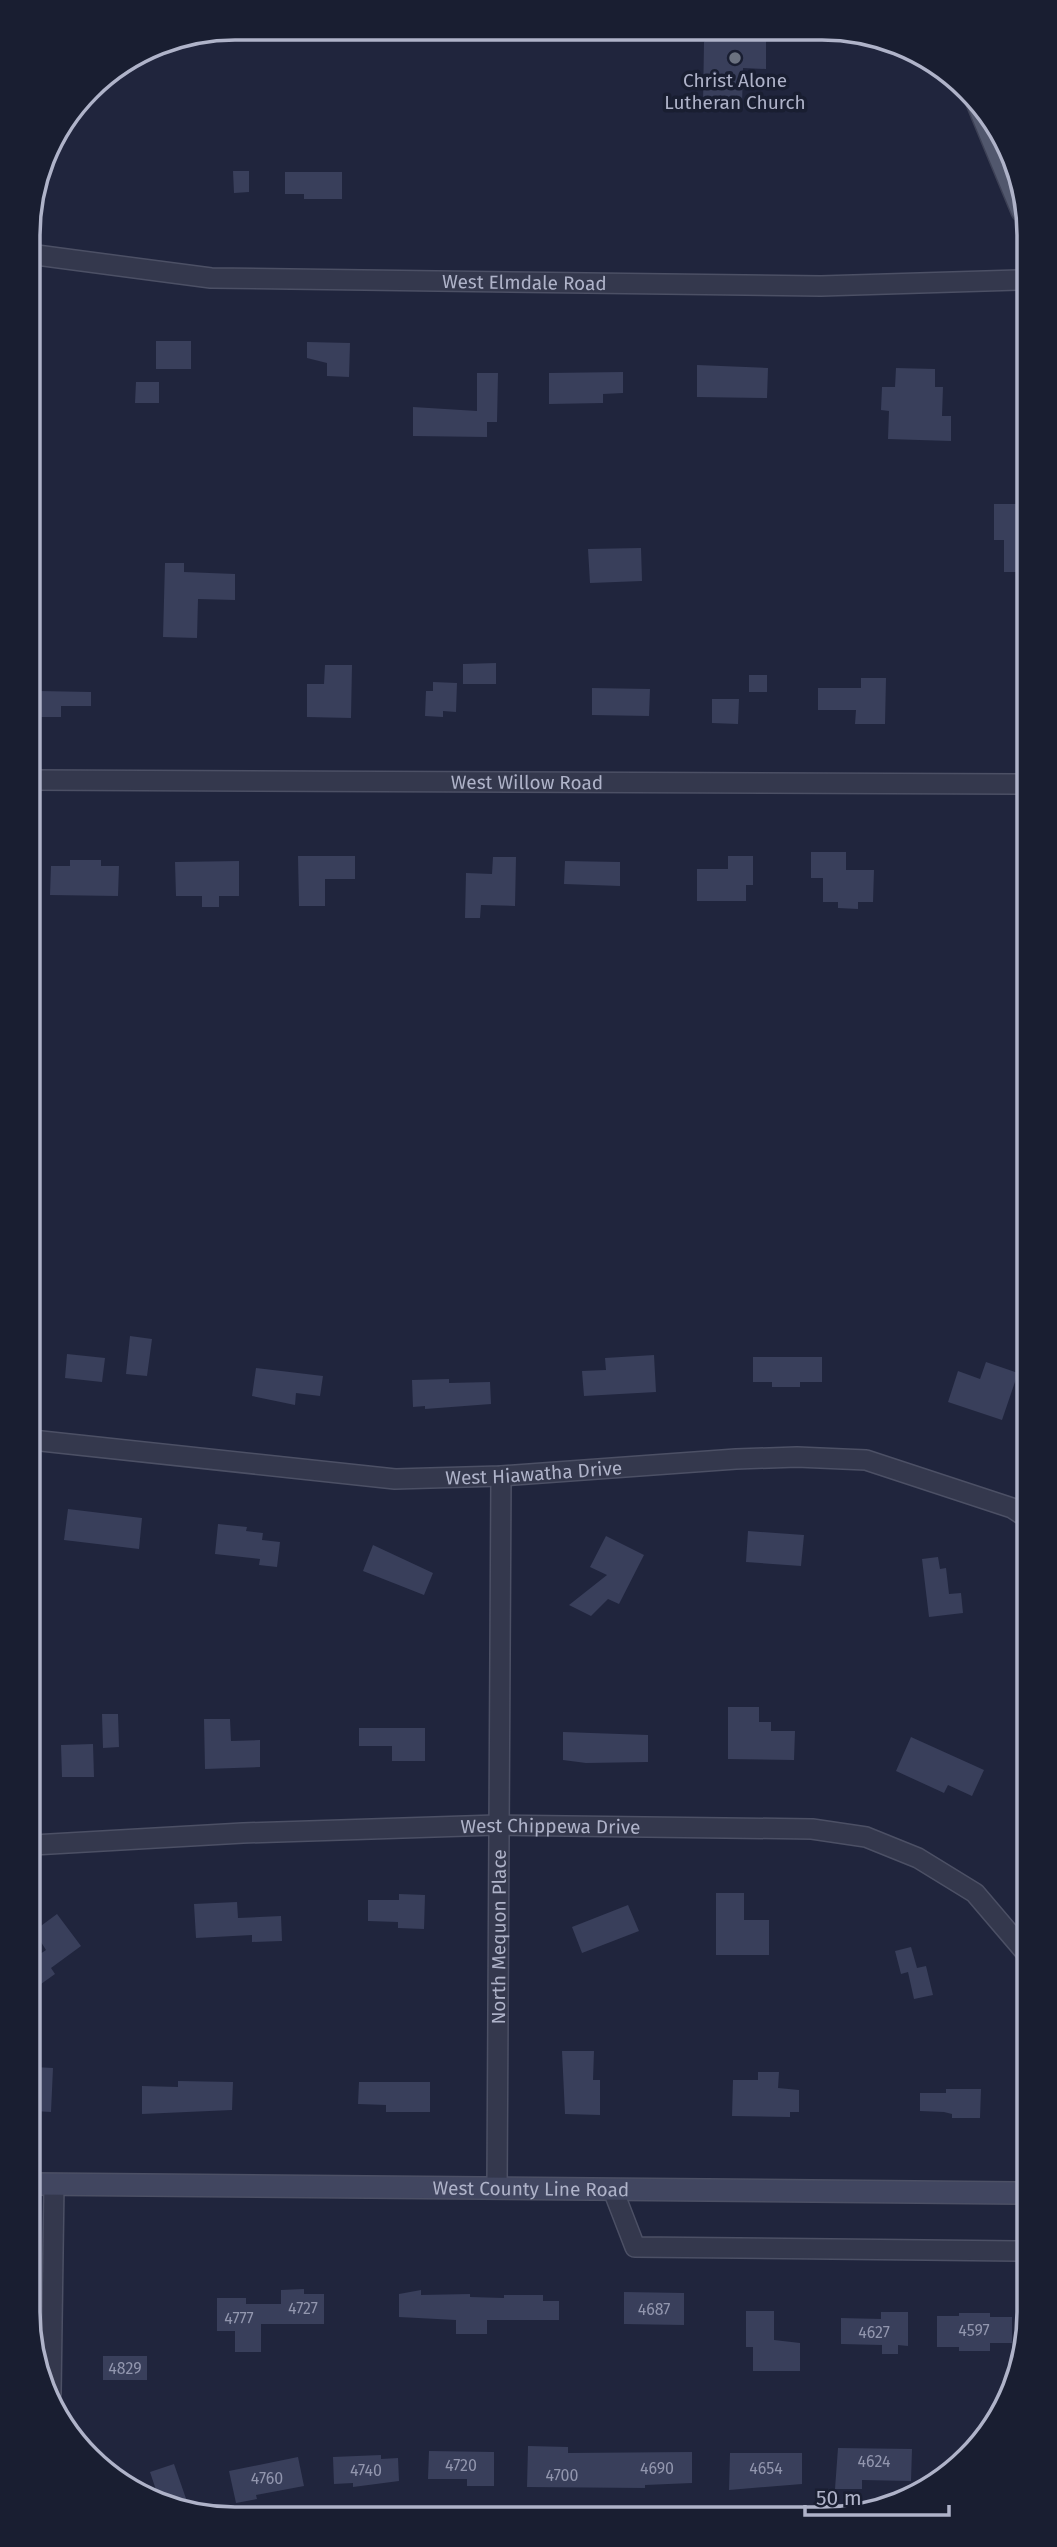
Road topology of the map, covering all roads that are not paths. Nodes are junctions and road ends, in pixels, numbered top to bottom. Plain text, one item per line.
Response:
1 (995, 145) edge
2 (1004, 167) edge
3 (41, 256) edge
4 (1017, 280) edge
5 (41, 780) edge
6 (1017, 785) edge
7 (40, 1441) edge
8 (500, 1476) junction
9 (1016, 1511) edge
10 (497, 1825) junction
11 (40, 1845) edge
12 (1016, 1941) edge
13 (44, 2184) edge
14 (497, 2189) junction
15 (612, 2190) junction
16 (1016, 2193) edge
17 (1016, 2251) edge
18 (50, 2372) edge

1 - 2 main road
3 - 4 street, West Elmdale Road
5 - 6 street, West Willow Road
7 - 8 street, West Hiawatha Drive
8 - 9 street, West Hiawatha Drive
8 - 10 street, North Mequon Place
10 - 11 street, West Chippewa Drive
10 - 12 street, West Chippewa Drive
10 - 14 street, North Mequon Place
13 - 14 street, West County Line Road
13 - 18 street
14 - 15 street, West County Line Road
15 - 16 street, West County Line Road
15 - 17 street

